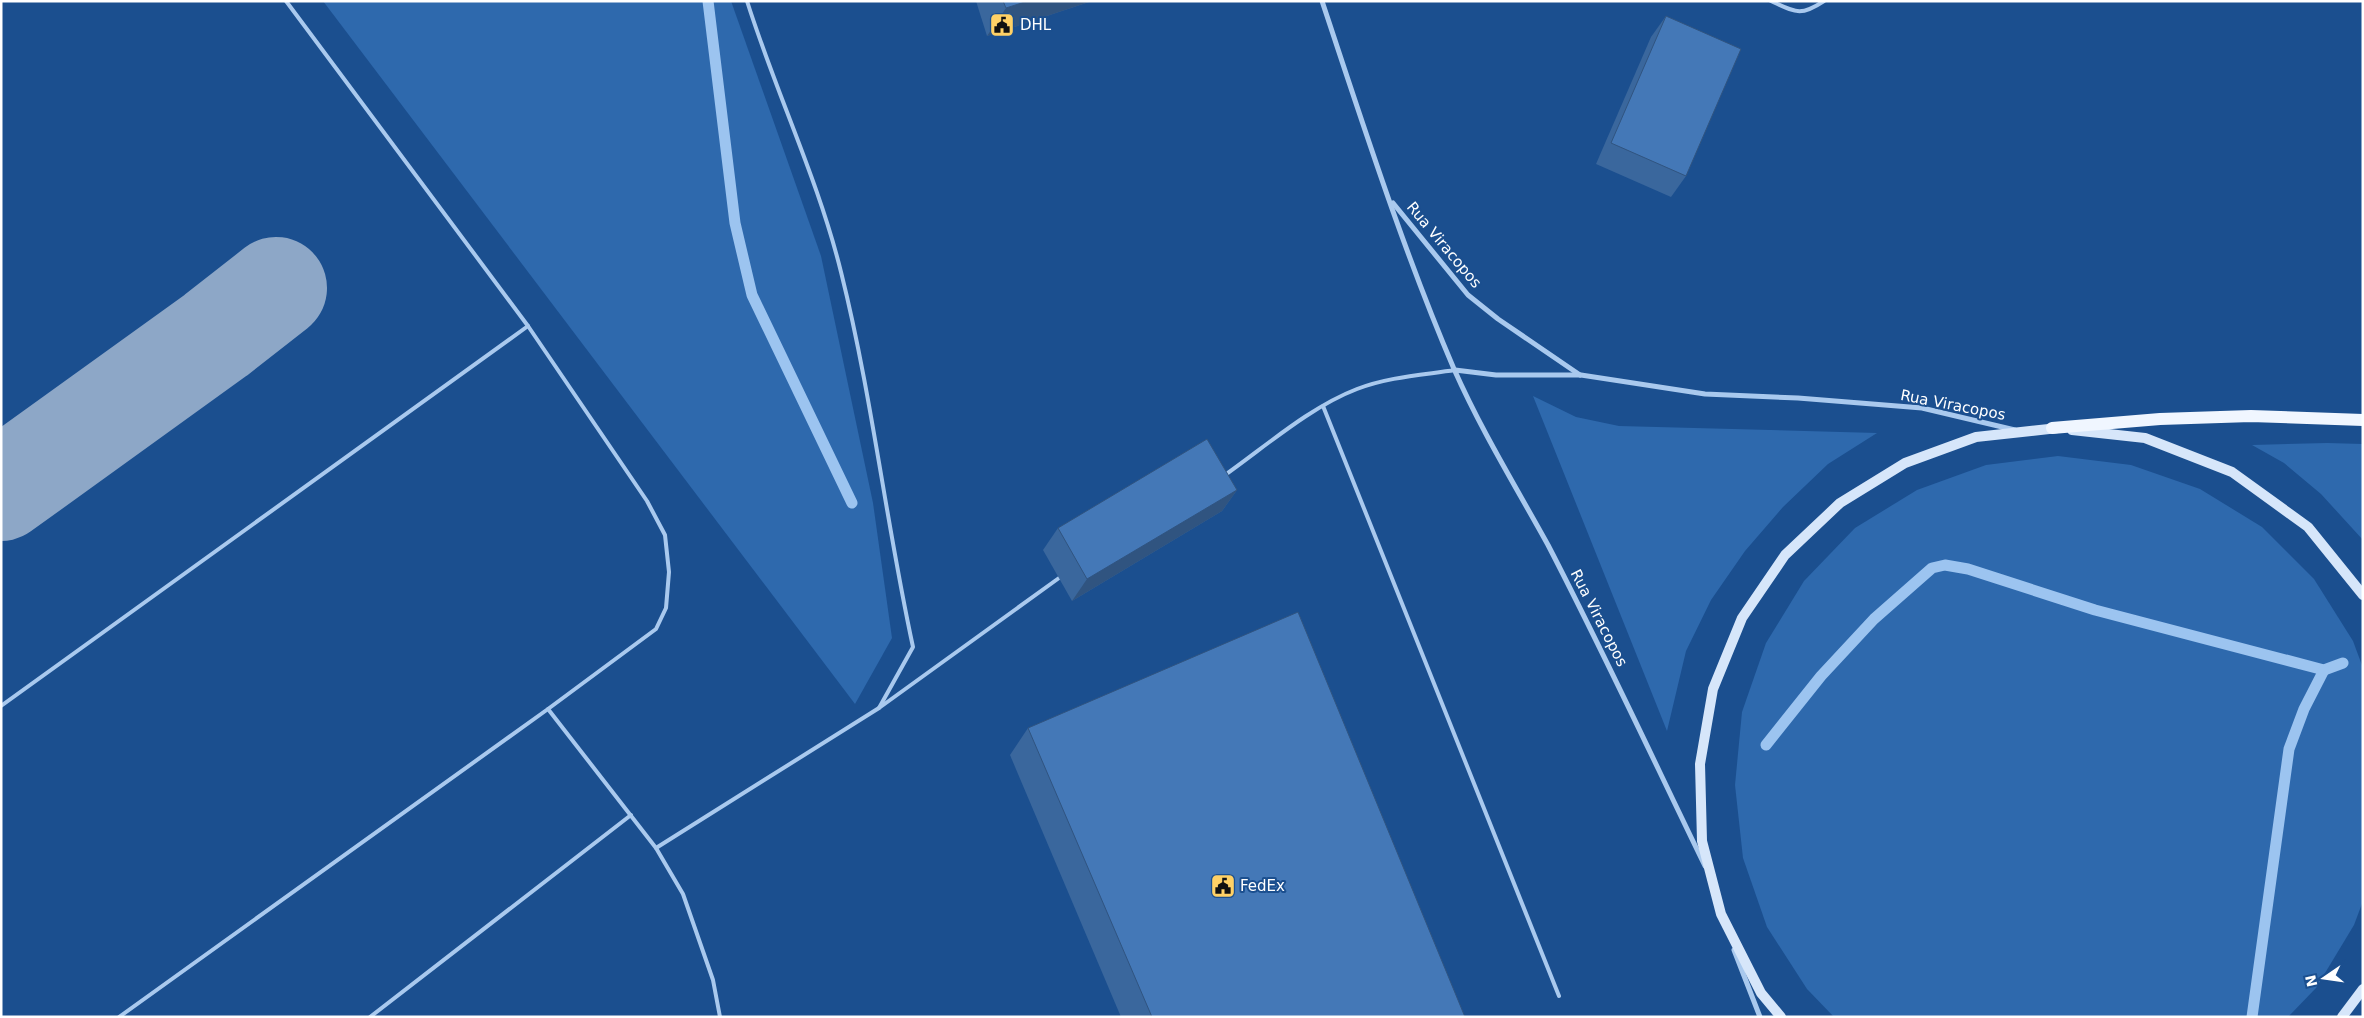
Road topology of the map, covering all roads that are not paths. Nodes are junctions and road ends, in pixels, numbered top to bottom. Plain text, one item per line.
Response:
1 (286, 1) edge
2 (747, 1) edge
3 (1322, 1) edge
4 (1770, 1) edge
5 (1824, 1) edge
6 (1388, 198) junction
7 (528, 326) junction
8 (1455, 370) junction
9 (1581, 375) junction
10 (1323, 406) junction
11 (2363, 420) edge
12 (2052, 428) junction
13 (2022, 432) junction
14 (1223, 476) edge
15 (1059, 578) dead end
16 (2363, 595) edge
17 (1, 706) edge
18 (879, 708) junction
19 (548, 709) junction
20 (631, 815) junction
21 (656, 848) junction
22 (1713, 882) junction
23 (1721, 914) junction
24 (2363, 989) edge
25 (1559, 996) dead end
26 (2358, 1005) edge
27 (119, 1017) edge
28 (370, 1017) edge
29 (720, 1017) edge
30 (1760, 1017) edge
31 (1781, 1017) edge
32 (2342, 1017) edge

1 - 7 lane
2 - 18 lane
3 - 6 street, Rua Viracopos
4 - 5 lane
6 - 8 street, Rua Viracopos
6 - 9 street, Rua Viracopos
7 - 17 lane
7 - 19 lane
8 - 9 street, Rua Viracopos
8 - 10 lane
8 - 22 street, Rua Viracopos
9 - 13 street, Rua Viracopos
10 - 14 lane
10 - 25 lane
11 - 12 main road
12 - 13 main road
12 - 16 main road
13 - 22 main road
15 - 18 lane
18 - 21 lane
19 - 20 lane
19 - 27 lane
20 - 21 lane
20 - 28 lane
21 - 29 lane
22 - 23 main road
23 - 30 street
23 - 31 main road
24 - 26 main road
26 - 32 main road

